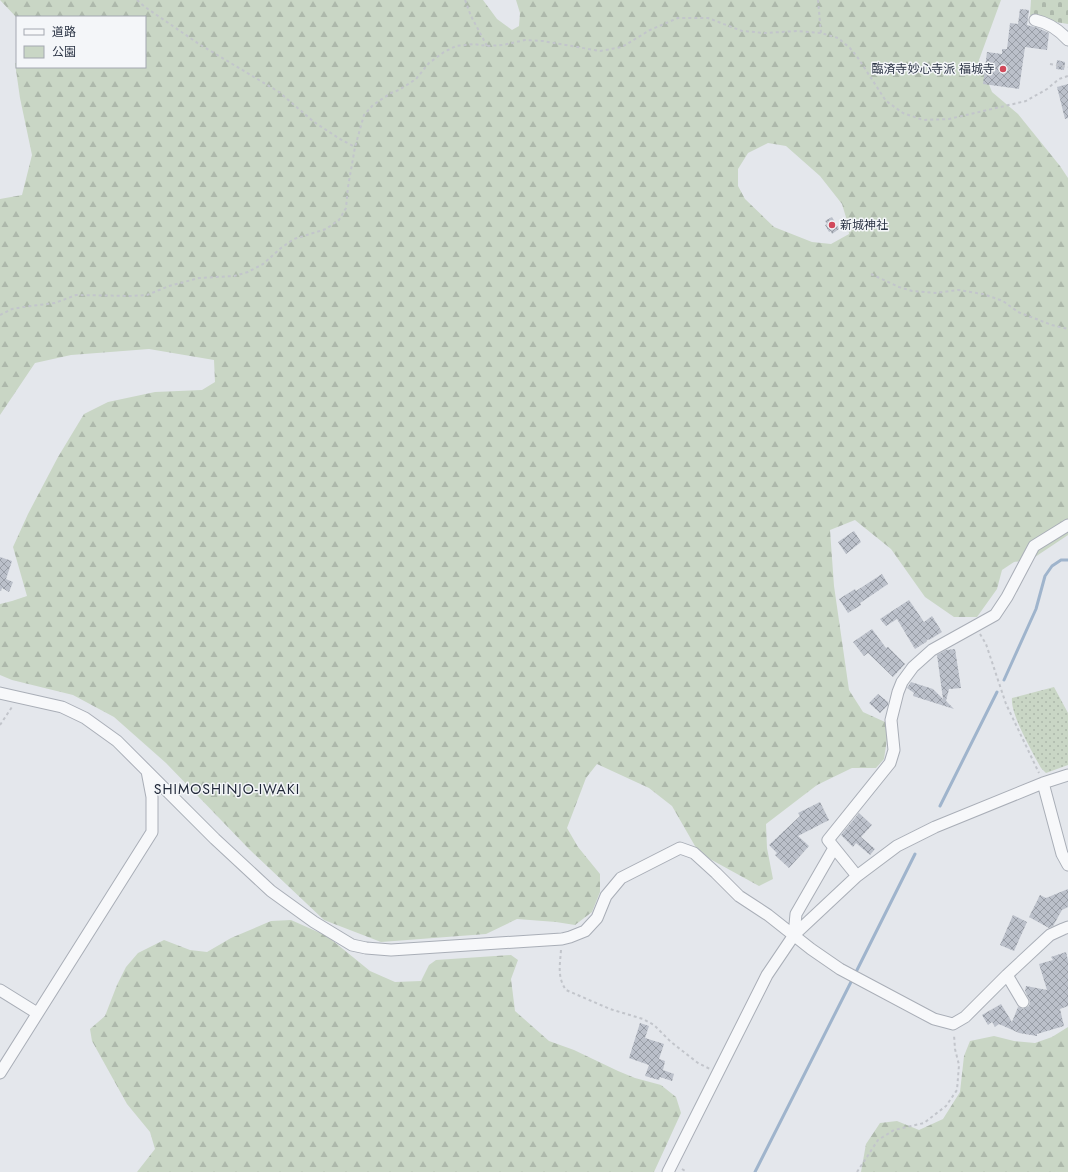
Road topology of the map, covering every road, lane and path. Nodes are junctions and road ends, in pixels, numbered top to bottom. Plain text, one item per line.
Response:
1 (137, 0) edge
2 (465, 0) edge
3 (818, 0) edge
4 (1035, 20) dead end
5 (821, 33) junction
6 (1068, 40) edge
7 (487, 46) junction
8 (1050, 64) dead end
9 (1068, 67) edge
10 (1068, 76) edge
11 (355, 147) junction
12 (871, 274) dead end
13 (0, 315) edge
14 (1068, 329) edge
15 (1068, 525) edge
16 (975, 626) junction
17 (0, 693) edge
18 (18, 697) junction
19 (0, 724) edge
20 (147, 771) junction
21 (1068, 775) edge
22 (1043, 783) junction
23 (834, 848) junction
24 (1068, 865) edge
25 (857, 876) junction
26 (1068, 927) edge
27 (794, 935) junction
28 (562, 939) junction
29 (1007, 975) junction
30 (0, 990) edge
31 (1023, 1002) dead end
32 (37, 1013) junction
33 (953, 1024) junction
34 (0, 1073) edge
35 (718, 1073) junction
36 (668, 1172) edge
37 (857, 1172) edge

1 - 11 path
2 - 7 path
3 - 5 path
4 - 6 street
5 - 7 path
5 - 10 path
7 - 11 path
8 - 9 path
11 - 13 path
12 - 14 path
15 - 16 street
16 - 22 path
16 - 23 street
17 - 18 street
18 - 19 path
18 - 20 street
20 - 28 street
20 - 32 street
21 - 22 street
22 - 24 street
22 - 25 street
23 - 25 street
23 - 27 street
25 - 27 street
26 - 29 street
27 - 28 street
27 - 33 street
27 - 35 street
28 - 35 path
29 - 31 street
29 - 33 street
30 - 32 street
32 - 34 street
33 - 37 path
35 - 36 street

